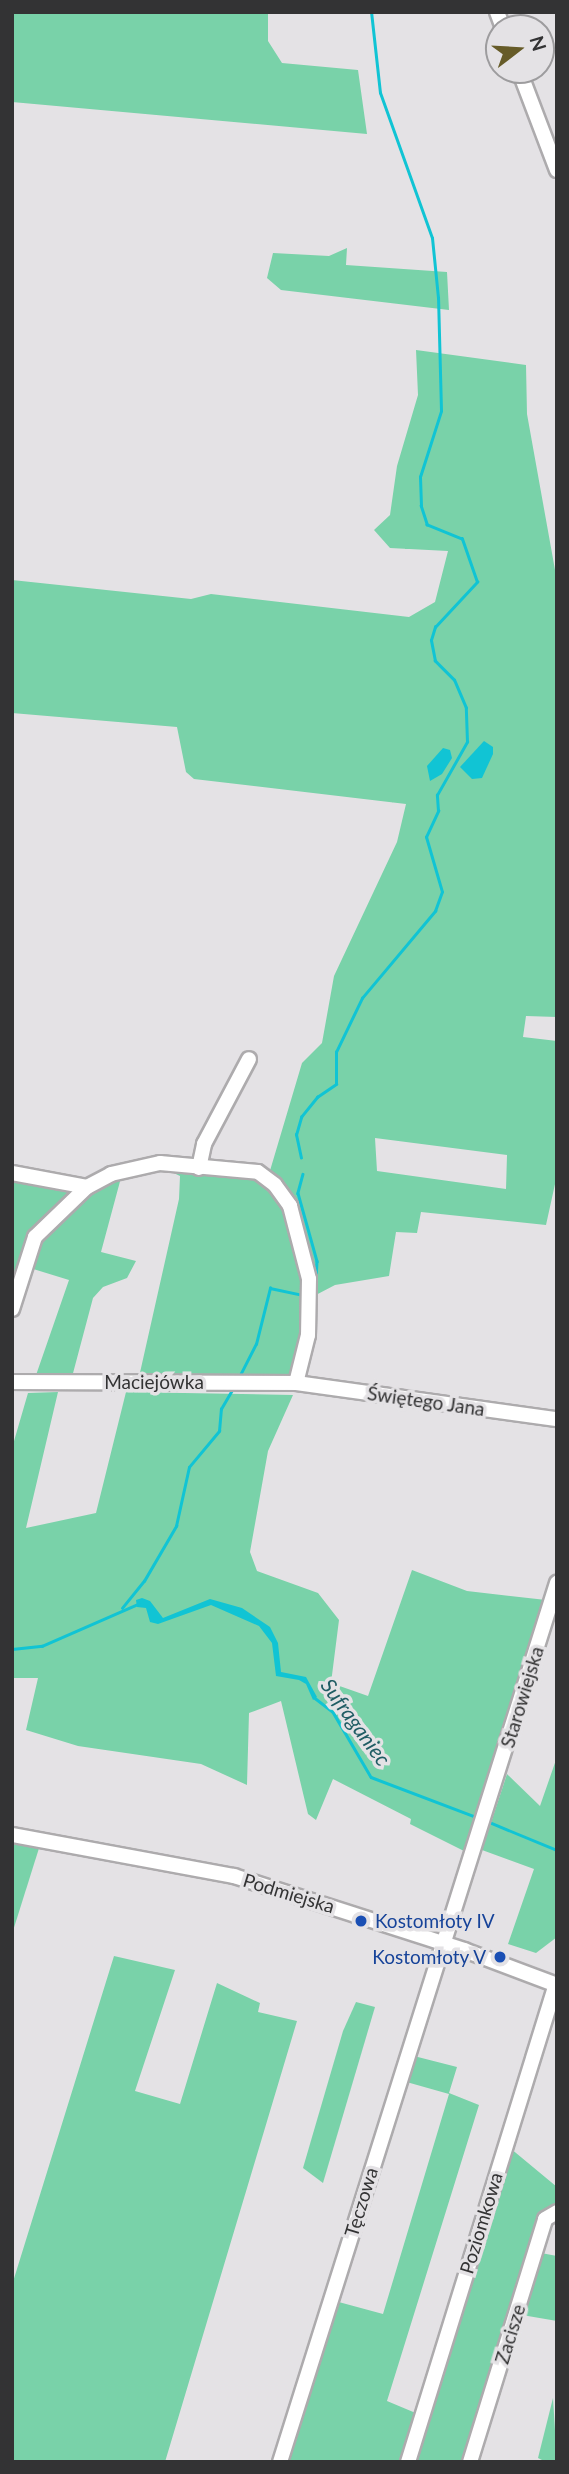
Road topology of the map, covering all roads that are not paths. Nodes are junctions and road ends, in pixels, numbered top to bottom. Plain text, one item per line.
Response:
1 (524, 84) edge
2 (557, 170) edge
3 (248, 1059) dead end
4 (199, 1168) junction
5 (12, 1172) edge
6 (87, 1187) junction
7 (12, 1309) edge
8 (12, 1382) edge
9 (296, 1382) junction
10 (557, 1419) edge
11 (557, 1583) edge
12 (550, 1628) edge
13 (12, 1835) edge
14 (444, 1943) junction
15 (557, 1985) edge
16 (557, 2212) edge
17 (280, 2462) edge
18 (408, 2462) edge
19 (470, 2462) edge

1 - 2 street
3 - 4 street
4 - 6 street
4 - 9 street
5 - 6 street
6 - 7 street
8 - 9 street, Maciejówka
9 - 10 street, Świętego Jana
11 - 12 street, Starowiejska
12 - 14 street, Starowiejska
13 - 14 street, Podmiejska
14 - 15 street, Podmiejska
14 - 17 street, Tęczowa
15 - 18 street, Poziomkowa
16 - 19 street, Zacisze

